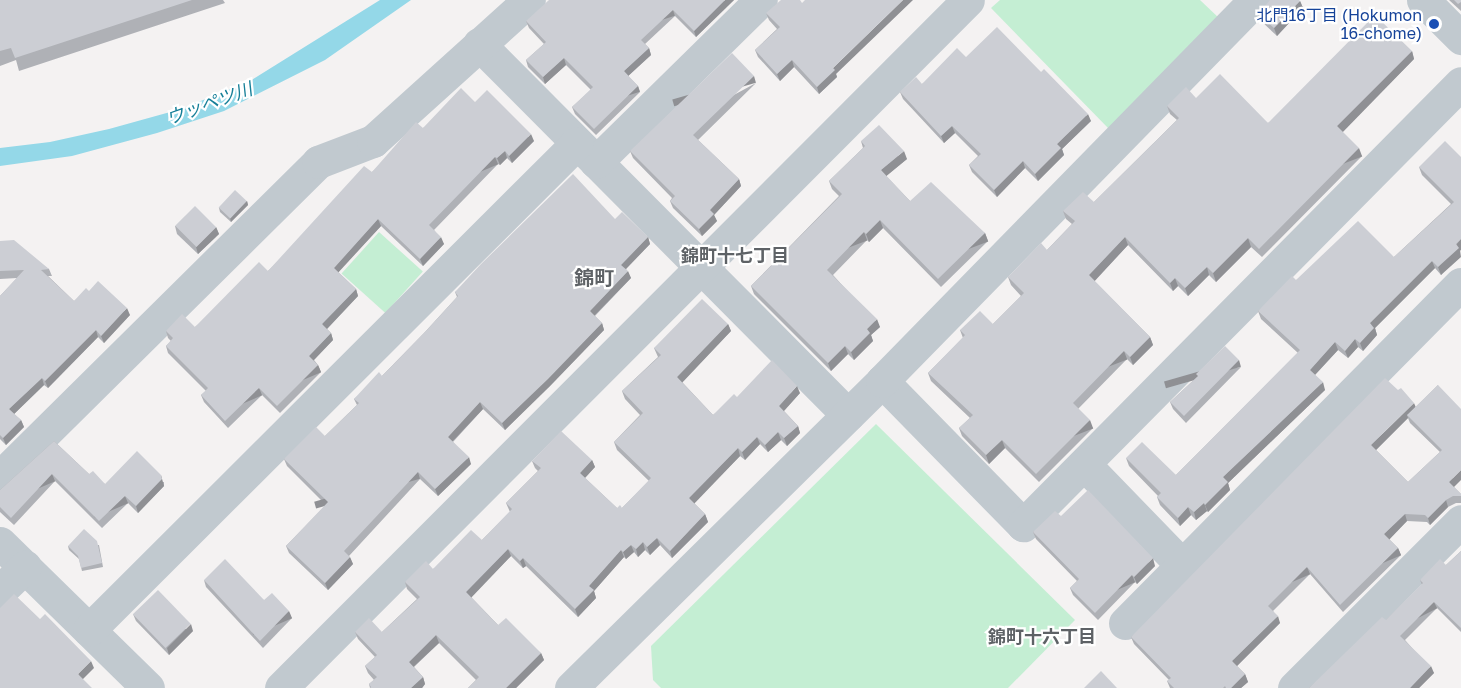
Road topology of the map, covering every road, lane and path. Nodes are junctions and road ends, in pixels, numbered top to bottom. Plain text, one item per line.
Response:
1 (529, 0) edge
2 (761, 0) edge
3 (968, 0) edge
4 (1255, 0) edge
5 (1423, 0) edge
6 (1461, 38) edge
7 (479, 44) junction
8 (1461, 83) edge
9 (587, 152) junction
10 (700, 267) junction
11 (1461, 284) edge
12 (882, 381) junction
13 (848, 415) junction
14 (1084, 464) junction
15 (0, 477) edge
16 (1461, 521) edge
17 (0, 543) edge
18 (1182, 565) junction
19 (25, 567) junction
20 (0, 591) edge
21 (1125, 623) dead end
22 (89, 630) junction
23 (148, 688) edge
24 (281, 688) edge
25 (571, 688) edge
26 (1294, 688) edge

1 - 7 street
2 - 9 street
3 - 10 street
4 - 12 street
5 - 6 street
7 - 9 street
7 - 15 street
8 - 14 street
9 - 10 street
9 - 22 street
10 - 13 street
10 - 24 street
11 - 18 street
12 - 13 street
12 - 14 street
13 - 25 street
14 - 18 street
16 - 26 street
17 - 19 street
18 - 21 street
19 - 20 street
19 - 22 street
22 - 23 street

